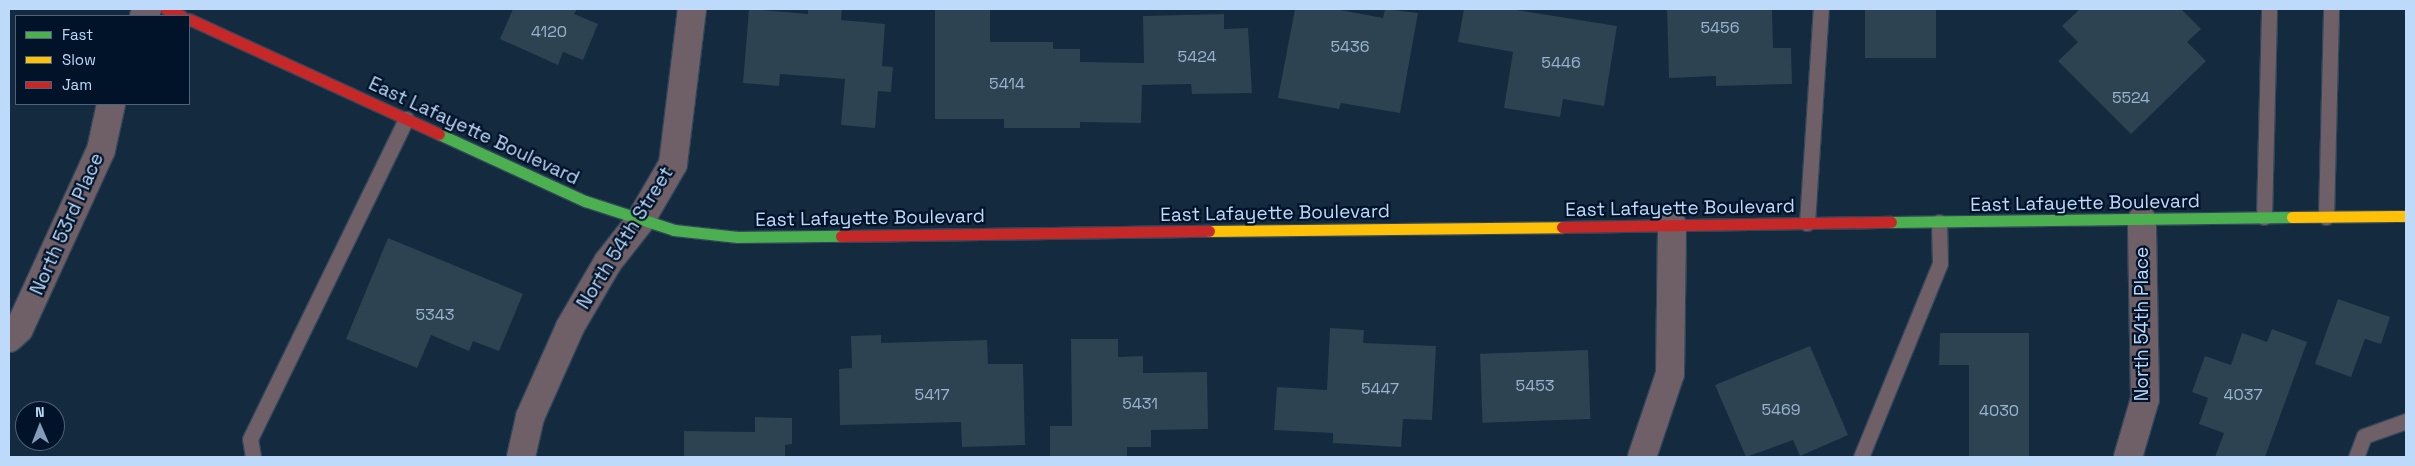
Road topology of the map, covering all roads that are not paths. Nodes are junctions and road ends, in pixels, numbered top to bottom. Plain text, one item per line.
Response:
1 (166, 9) edge
2 (692, 9) edge
3 (1821, 9) edge
4 (2269, 9) edge
5 (2331, 9) edge
6 (180, 15) edge
7 (190, 20) edge
8 (111, 105) edge
9 (406, 119) junction
10 (2406, 216) edge
11 (2264, 217) junction
12 (2326, 217) junction
13 (2142, 220) junction
14 (640, 222) junction
15 (1939, 222) junction
16 (1807, 223) junction
17 (1672, 225) junction
18 (9, 338) edge
19 (2406, 421) edge
20 (253, 457) edge
21 (520, 457) edge
22 (1642, 457) edge
23 (1861, 457) edge
24 (2128, 457) edge
25 (2356, 457) edge

1 - 6 street
2 - 14 street, North 54th Street
3 - 16 lane
4 - 11 lane
5 - 12 lane
7 - 9 street, East Lafayette Boulevard
8 - 18 street, North 53rd Place
9 - 14 street, East Lafayette Boulevard
9 - 20 lane
10 - 12 street, East Lafayette Boulevard
11 - 12 street, East Lafayette Boulevard
11 - 13 street, East Lafayette Boulevard
13 - 15 street, East Lafayette Boulevard
13 - 24 street, North 54th Place
14 - 17 street, East Lafayette Boulevard
14 - 21 street, North 54th Street
15 - 16 street, East Lafayette Boulevard
15 - 23 lane
16 - 17 street, East Lafayette Boulevard
17 - 22 street
19 - 25 lane

